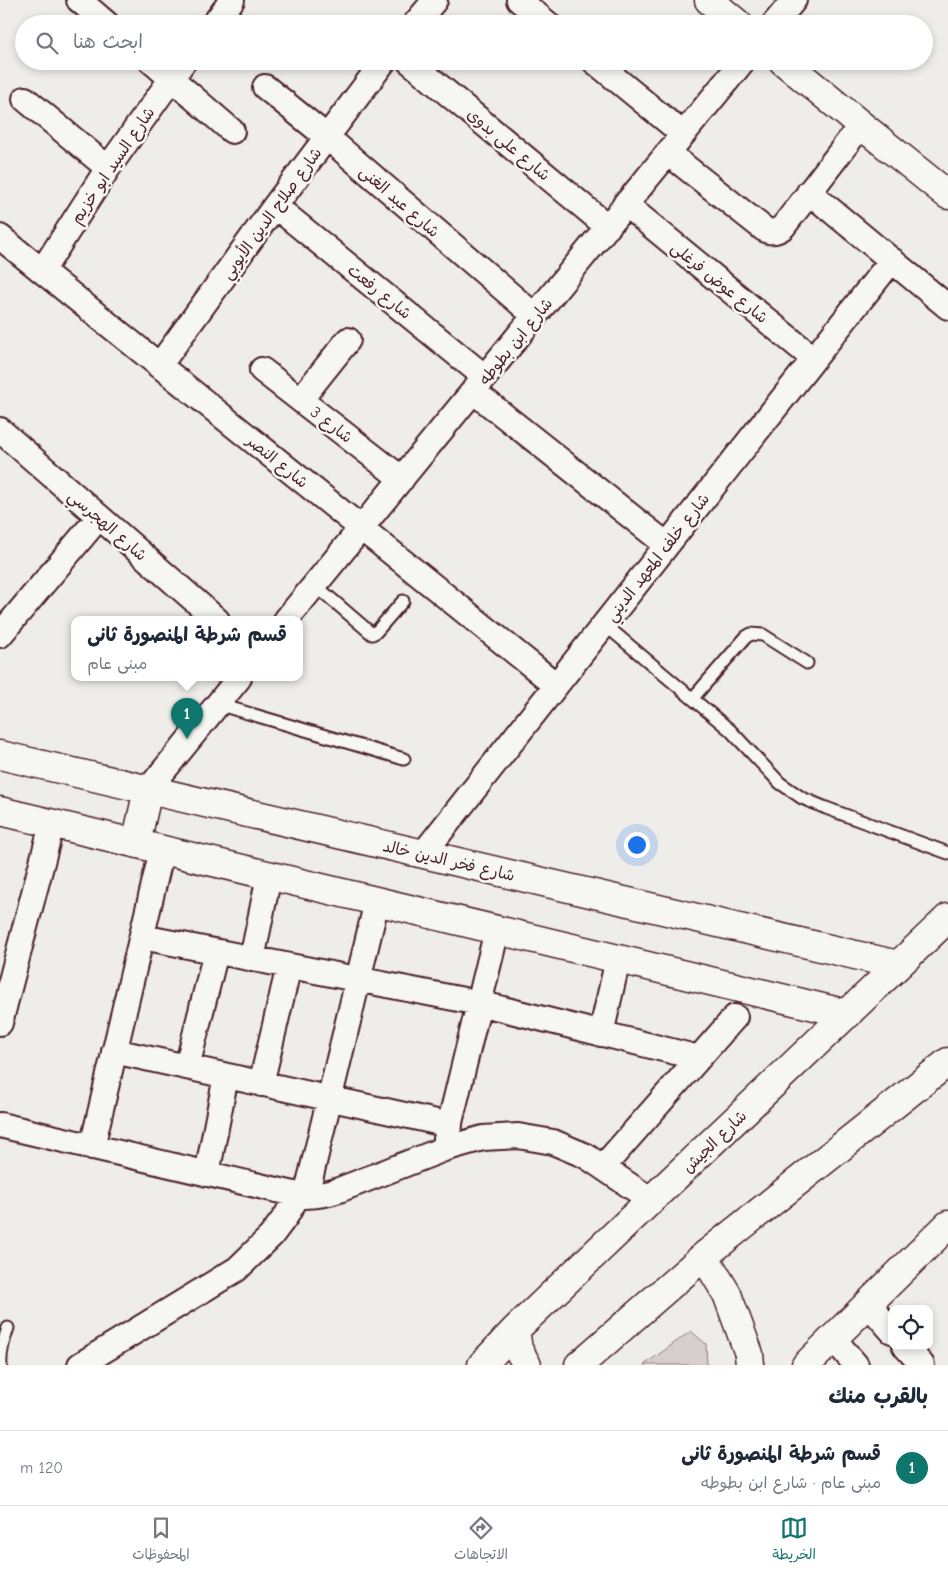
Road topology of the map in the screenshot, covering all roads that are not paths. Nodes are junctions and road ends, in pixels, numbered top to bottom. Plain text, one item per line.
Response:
1 (79, 0) edge
2 (232, 0) edge
3 (435, 0) edge
4 (520, 0) edge
5 (709, 0) edge
6 (794, 0) edge
7 (96, 15) edge
8 (221, 15) edge
9 (422, 15) edge
10 (538, 15) edge
11 (727, 15) edge
12 (782, 15) edge
13 (178, 70) edge
14 (377, 70) edge
15 (420, 70) edge
16 (605, 70) edge
17 (735, 70) edge
18 (794, 70) edge
19 (264, 87) dead end
20 (25, 99) dead end
21 (860, 125) junction
22 (232, 131) dead end
23 (682, 134) junction
24 (326, 137) junction
25 (668, 153) junction
26 (108, 168) junction
27 (809, 192) junction
28 (948, 194) edge
29 (625, 204) junction
30 (275, 206) junction
31 (608, 227) junction
32 (0, 237) edge
33 (892, 260) junction
34 (42, 271) junction
35 (948, 306) edge
36 (535, 316) junction
37 (348, 340) dead end
38 (814, 359) junction
39 (159, 366) junction
40 (262, 370) dead end
41 (479, 384) junction
42 (301, 399) junction
43 (0, 430) edge
44 (402, 479) junction
45 (99, 517) junction
46 (362, 528) junction
47 (667, 545) junction
48 (316, 585) junction
49 (403, 601) dead end
50 (212, 616) edge
51 (289, 616) edge
52 (604, 624) junction
53 (0, 635) edge
54 (807, 663) dead end
55 (236, 681) edge
56 (556, 685) junction
57 (693, 698) junction
58 (217, 704) junction
59 (0, 755) edge
60 (404, 759) dead end
61 (148, 790) junction
62 (0, 811) edge
63 (52, 824) junction
64 (136, 843) junction
65 (162, 850) junction
66 (948, 853) edge
67 (423, 854) junction
68 (269, 876) junction
69 (377, 901) junction
70 (948, 918) edge
71 (497, 930) junction
72 (142, 937) junction
73 (216, 952) junction
74 (252, 959) junction
75 (618, 959) junction
76 (898, 965) junction
77 (289, 966) junction
78 (358, 980) junction
79 (479, 1003) junction
80 (848, 1014) junction
81 (735, 1017) dead end
82 (0, 1023) edge
83 (600, 1034) junction
84 (114, 1051) junction
85 (699, 1058) junction
86 (948, 1062) edge
87 (186, 1067) junction
88 (226, 1076) junction
89 (261, 1084) junction
90 (329, 1099) junction
91 (0, 1125) edge
92 (450, 1125) junction
93 (92, 1147) junction
94 (444, 1149) junction
95 (603, 1167) junction
96 (207, 1174) junction
97 (302, 1196) junction
98 (651, 1200) junction
99 (948, 1225) edge
100 (704, 1256) junction
101 (868, 1304) junction
102 (888, 1326) edge
103 (8, 1328) dead end
104 (516, 1330) junction
105 (833, 1338) junction
106 (909, 1350) edge
107 (1, 1365) edge
108 (80, 1365) edge
109 (482, 1365) edge
110 (527, 1365) edge
111 (579, 1365) edge
112 (750, 1365) edge
113 (806, 1365) edge
114 (856, 1365) edge
115 (922, 1365) edge

1 - 7 street
2 - 8 street
3 - 9 street
4 - 10 street
5 - 11 main road
6 - 12 street
13 - 22 street
13 - 26 street, شارع السيد ابو خزيم
14 - 24 street, شارع صلاح الدين الأيوبي
15 - 31 street, شارع على بدوى
16 - 23 street
17 - 23 street, شارع ابن بطوطه
18 - 21 main road
19 - 24 street, شارع عبد الغنى
20 - 26 street
21 - 27 street
21 - 28 main road
23 - 25 street, شارع ابن بطوطه
24 - 30 street, شارع صلاح الدين الأيوبي
24 - 36 street, شارع عبد الغنى
25 - 27 street
25 - 29 street, شارع ابن بطوطه
26 - 34 street, شارع السيد ابو خزيم
27 - 33 street
29 - 31 street, شارع ابن بطوطه
29 - 38 street, شارع عوض فرغلى
30 - 39 street, شارع صلاح الدين الأيوبي
30 - 41 street, شارع رفعت
31 - 36 street, شارع ابن بطوطه
32 - 34 street, شارع النصر
33 - 35 street
33 - 38 street, شارع خلف المعهد الديني
34 - 39 street, شارع النصر
36 - 41 street, شارع ابن بطوطه
37 - 42 street
38 - 47 street, شارع خلف المعهد الديني
39 - 46 street, شارع النصر
40 - 42 street, شارع 3
41 - 44 street, شارع ابن بطوطه
41 - 47 street, شارع رفعت
42 - 44 street, شارع 3
43 - 45 street, شارع الهجرسي
44 - 46 street, شارع ابن بطوطه
45 - 50 street, شارع الهجرسي
45 - 53 street
46 - 48 street, شارع ابن بطوطه
46 - 56 street, شارع النصر
47 - 52 street, شارع خلف المعهد الديني
48 - 49 lane
48 - 51 street, شارع ابن بطوطه
52 - 56 street, شارع خلف المعهد الديني
52 - 57 lane
54 - 57 lane
55 - 58 street
56 - 67 street, شارع خلف المعهد الديني
57 - 66 lane
58 - 60 lane
58 - 61 street
59 - 61 main road, شارع فخر الدين خالد
61 - 64 main road
61 - 67 main road, شارع فخر الدين خالد
62 - 63 main road
63 - 64 main road
63 - 82 street
64 - 65 main road
65 - 68 main road
65 - 72 street
67 - 76 main road, شارع فخر الدين خالد
68 - 69 main road
68 - 74 street
69 - 71 main road
69 - 78 street
70 - 76 main road, شارع الجيش
71 - 75 main road
71 - 79 street
72 - 73 street
72 - 84 street
73 - 74 street
73 - 87 street
74 - 77 street
75 - 80 main road
75 - 83 street
76 - 80 main road, شارع الجيش
77 - 78 street
77 - 89 street
78 - 79 street
78 - 90 street
79 - 83 street
79 - 92 street
80 - 98 main road, شارع الجيش
81 - 85 street
83 - 85 street
84 - 87 street
84 - 93 street
85 - 95 street
86 - 100 main road
87 - 88 street
88 - 89 street
88 - 96 street
89 - 90 street
90 - 92 street
90 - 97 street
91 - 93 street
92 - 94 street
93 - 96 street
94 - 95 street
94 - 97 street
95 - 98 street
96 - 97 street
97 - 108 street
98 - 104 main road, شارع الجيش
99 - 101 main road
100 - 111 main road
100 - 112 main road
101 - 102 street
101 - 105 main road
103 - 107 lane
104 - 109 main road, شارع الجيش
104 - 110 main road
105 - 113 main road
105 - 114 street
106 - 115 street

